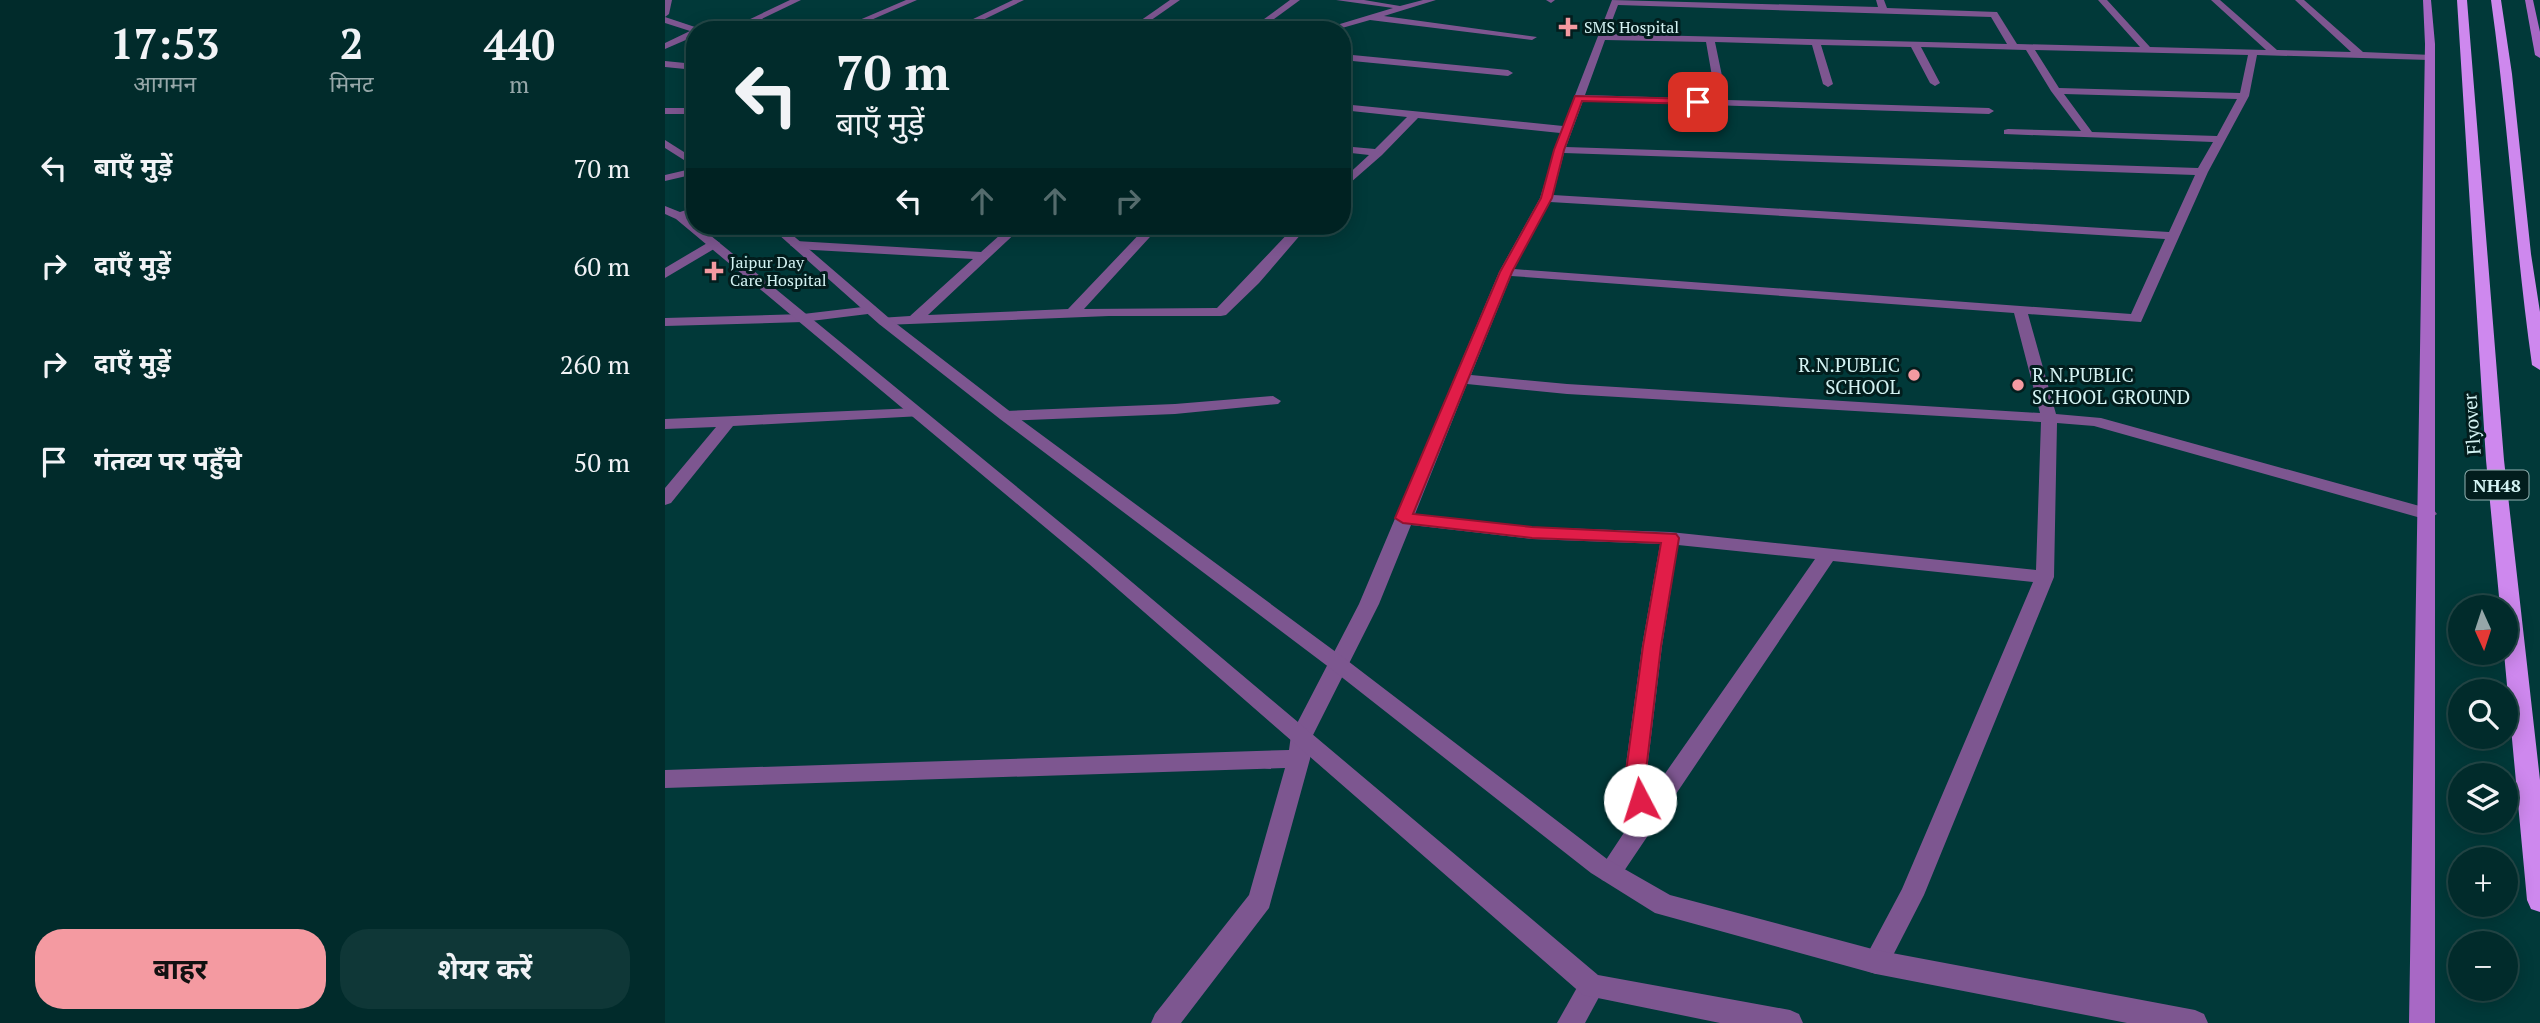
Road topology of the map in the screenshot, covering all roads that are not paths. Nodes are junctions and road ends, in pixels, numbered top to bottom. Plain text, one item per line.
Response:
1 (668, 0) edge
2 (772, 0) edge
3 (797, 0) edge
4 (913, 0) edge
5 (1020, 0) edge
6 (1176, 0) edge
7 (1296, 0) edge
8 (1340, 0) edge
9 (1432, 0) edge
10 (1986, 0) edge
11 (2102, 0) edge
12 (2215, 0) edge
13 (2299, 0) edge
14 (2427, 0) edge
15 (2462, 0) edge
16 (2496, 0) edge
17 (2529, 0) edge
18 (1616, 1) edge
19 (1881, 5) edge
20 (1407, 7) junction
21 (665, 11) edge
22 (771, 11) junction
23 (1994, 14) junction
24 (1369, 17) junction
25 (665, 20) edge
26 (750, 21) edge
27 (862, 21) edge
28 (974, 21) edge
29 (1144, 21) edge
30 (1266, 21) edge
31 (1351, 22) edge
32 (686, 28) edge
33 (686, 36) edge
34 (1532, 37) dead end
35 (1602, 37) junction
36 (1710, 41) junction
37 (1816, 43) junction
38 (1915, 45) junction
39 (665, 46) edge
40 (2014, 47) junction
41 (2029, 47) junction
42 (2147, 49) junction
43 (2539, 51) edge
44 (2253, 52) junction
45 (2274, 52) junction
46 (2359, 54) junction
47 (2429, 57) junction
48 (1351, 59) edge
49 (665, 64) edge
50 (686, 66) edge
51 (1508, 73) dead end
52 (1935, 83) dead end
53 (1828, 84) dead end
54 (2056, 91) junction
55 (2244, 96) junction
56 (1579, 98) junction
57 (1722, 102) junction
58 (1351, 108) edge
59 (665, 111) edge
60 (686, 111) edge
61 (1989, 111) dead end
62 (1413, 117) junction
63 (1566, 131) junction
64 (2008, 132) dead end
65 (2089, 135) junction
66 (2220, 139) junction
67 (665, 143) edge
68 (1351, 150) edge
69 (1559, 150) junction
70 (1378, 153) junction
71 (686, 158) edge
72 (2202, 172) junction
73 (686, 173) edge
74 (665, 178) edge
75 (1351, 178) edge
76 (1546, 198) junction
77 (705, 235) edge
78 (785, 235) edge
79 (1007, 235) edge
80 (1146, 235) edge
81 (1294, 235) edge
82 (2173, 236) junction
83 (714, 243) junction
84 (796, 245) junction
85 (983, 256) junction
86 (1506, 272) junction
87 (665, 274) edge
88 (2020, 309) junction
89 (1072, 313) junction
90 (878, 316) junction
91 (803, 318) junction
92 (915, 319) junction
93 (665, 322) edge
94 (2540, 365) edge
95 (1460, 379) junction
96 (1273, 401) dead end
97 (916, 413) junction
98 (1006, 416) junction
99 (2049, 418) junction
100 (729, 421) junction
101 (665, 424) edge
102 (665, 499) edge
103 (2428, 514) junction
104 (1403, 518) junction
105 (1670, 538) junction
106 (1828, 554) junction
107 (2045, 577) junction
108 (1337, 663) junction
109 (1302, 735) junction
110 (1299, 759) junction
111 (665, 779) edge
112 (1645, 820) junction
113 (1610, 872) junction
114 (2540, 900) edge
115 (1876, 962) junction
116 (1592, 986) junction
117 (1164, 1023) edge
118 (1570, 1023) edge
119 (1790, 1023) edge
120 (2195, 1023) edge
121 (2422, 1023) edge

1 - 21 street
2 - 22 street
3 - 22 street
4 - 27 street
5 - 28 street
6 - 29 street
7 - 30 street
8 - 20 street
9 - 20 street
10 - 23 street
11 - 42 street
12 - 45 street
13 - 46 street
14 - 47 main road
15 - 114 highway, Flyover / NH48
16 - 94 highway
17 - 43 main road
18 - 19 street
18 - 35 street
19 - 23 street
20 - 24 street
22 - 26 street
23 - 40 street
24 - 31 street
24 - 34 street
25 - 32 street
33 - 39 street
35 - 36 street
35 - 56 street
36 - 37 street
36 - 57 street
37 - 38 street
37 - 53 street
38 - 40 street
38 - 52 street
40 - 41 street
41 - 42 street
41 - 54 street
42 - 44 street
44 - 45 street
44 - 55 street
45 - 46 street
46 - 47 street
47 - 103 main road
48 - 51 street
49 - 50 street
54 - 55 street
54 - 65 street
55 - 66 street
56 - 57 street
56 - 63 street
57 - 61 street
58 - 62 street
59 - 60 street
62 - 63 street
62 - 70 street
63 - 69 street
64 - 65 street
65 - 66 street
66 - 72 street
67 - 71 street
68 - 70 street
69 - 72 street
69 - 76 street
70 - 75 street
72 - 82 street
73 - 74 street
76 - 82 street
76 - 86 street
77 - 83 street
78 - 84 street
79 - 85 street
80 - 89 street
81 - 89 street
82 - 88 street
83 - 87 street
83 - 91 street
84 - 85 street
84 - 90 street
85 - 92 street
86 - 88 street
86 - 95 street
88 - 99 street
89 - 92 street
90 - 91 street
90 - 92 street
90 - 98 street
91 - 93 street
91 - 97 street
95 - 99 street
95 - 104 street
96 - 98 street
97 - 100 street
97 - 109 street
98 - 108 street
99 - 103 street
99 - 107 street
100 - 101 street
100 - 102 street
103 - 121 main road
104 - 105 street
104 - 108 street
105 - 106 street
105 - 112 street
106 - 107 street
106 - 112 street
107 - 115 street
108 - 109 street
108 - 113 street
109 - 110 street
109 - 116 street
110 - 111 street
110 - 117 street
112 - 113 street
113 - 115 street
115 - 120 street
116 - 118 street
116 - 119 street

